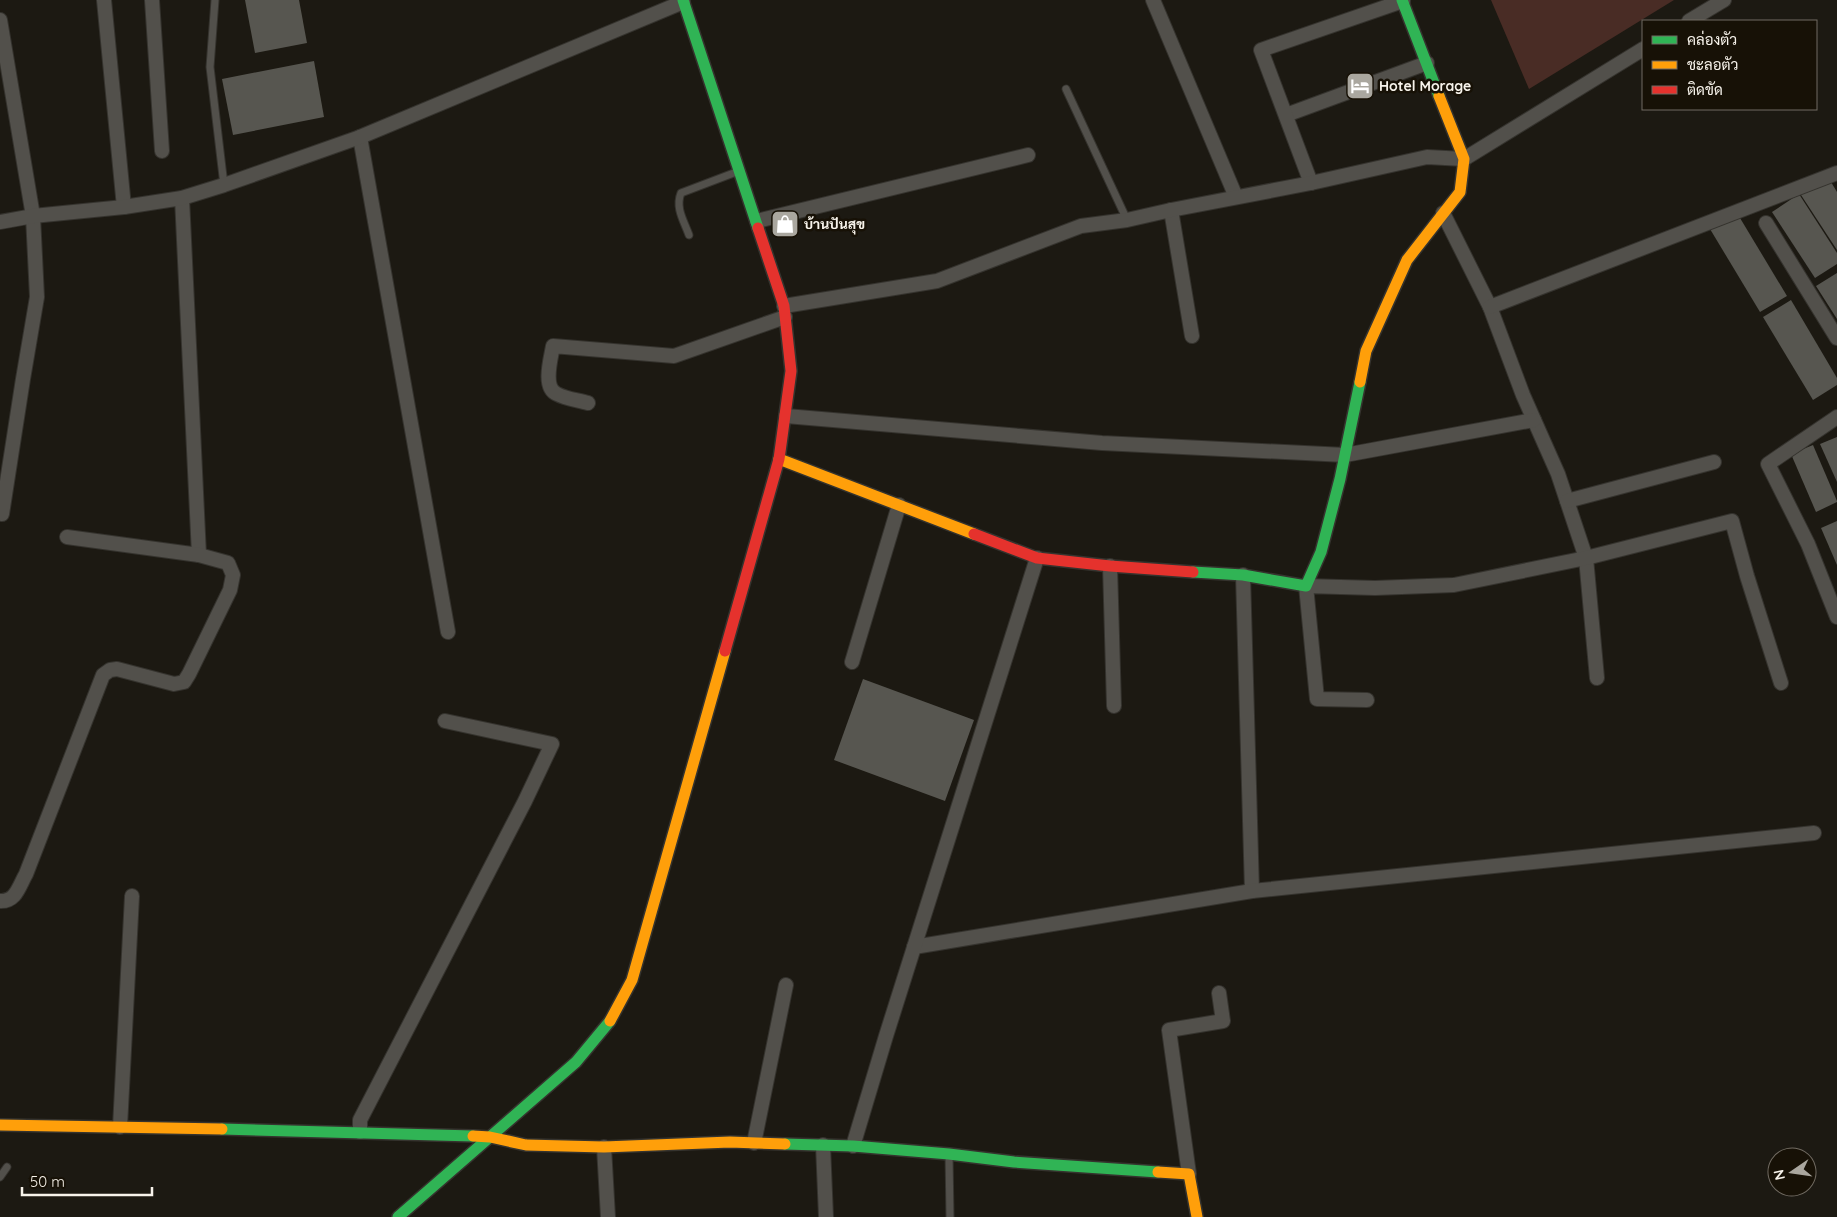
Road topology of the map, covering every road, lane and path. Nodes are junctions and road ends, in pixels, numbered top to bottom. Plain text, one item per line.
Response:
1 (104, 0) edge
2 (152, 0) edge
3 (215, 0) edge
4 (1153, 0) edge
5 (1402, 0) edge
6 (1724, 0) edge
7 (683, 1) edge
8 (0, 20) edge
9 (1691, 20) edge
10 (1642, 50) edge
11 (1427, 63) junction
12 (1066, 89) dead end
13 (1286, 115) junction
14 (360, 137) junction
15 (162, 151) dead end
16 (1028, 155) dead end
17 (1464, 159) junction
18 (740, 171) junction
19 (1837, 173) edge
20 (1311, 183) junction
21 (224, 185) junction
22 (1236, 197) junction
23 (182, 198) junction
24 (124, 207) junction
25 (1171, 210) junction
26 (1444, 214) junction
27 (33, 216) junction
28 (1127, 220) junction
29 (757, 221) junction
30 (0, 222) edge
31 (1766, 223) dead end
32 (689, 235) dead end
33 (1490, 307) junction
34 (784, 311) junction
35 (1192, 336) dead end
36 (1837, 338) edge
37 (588, 403) dead end
38 (786, 416) junction
39 (1837, 417) edge
40 (1534, 420) junction
41 (1345, 455) junction
42 (779, 459) junction
43 (1714, 462) dead end
44 (1567, 501) junction
45 (899, 505) junction
46 (2, 514) dead end
47 (67, 537) dead end
48 (199, 555) junction
49 (1037, 558) junction
50 (1586, 558) junction
51 (1110, 566) junction
52 (1243, 575) junction
53 (1306, 586) junction
54 (1837, 617) edge
55 (448, 632) dead end
56 (852, 662) dead end
57 (1597, 678) dead end
58 (1781, 683) dead end
59 (1367, 700) dead end
60 (1114, 706) dead end
61 (445, 720) dead end
62 (1814, 833) dead end
63 (1252, 891) junction
64 (132, 896) dead end
65 (0, 901) edge
66 (914, 947) junction
67 (786, 985) dead end
68 (1220, 993) dead end
69 (0, 1125) edge
70 (120, 1127) junction
71 (360, 1132) junction
72 (490, 1137) junction
73 (754, 1143) junction
74 (823, 1146) junction
75 (853, 1146) junction
76 (604, 1147) junction
77 (949, 1154) junction
78 (7, 1167) dead end
79 (1189, 1174) junction
80 (0, 1177) edge
81 (398, 1217) edge
82 (608, 1217) edge
83 (826, 1217) edge
84 (950, 1217) edge
85 (1197, 1217) edge

1 - 24 street
2 - 15 street
3 - 21 lane
4 - 22 street
5 - 11 street
5 - 13 street
6 - 9 street
7 - 14 street
7 - 18 street
8 - 27 street
10 - 17 street
11 - 13 street
11 - 17 street
12 - 28 lane
13 - 20 street
14 - 21 street
14 - 55 street
16 - 29 street
17 - 20 street
17 - 26 street
18 - 29 street
18 - 32 lane
19 - 33 street
20 - 22 street
21 - 23 street
22 - 25 street
23 - 24 street
23 - 48 street
24 - 27 street
25 - 28 street
25 - 35 street
26 - 33 street
26 - 41 street
27 - 30 street
27 - 46 street
28 - 34 street
29 - 34 street
31 - 36 street
33 - 40 street
34 - 37 street
34 - 38 street
38 - 41 street
38 - 42 street
39 - 54 street
40 - 41 street
40 - 44 street
41 - 53 street
42 - 45 street
42 - 72 street
43 - 44 street
44 - 50 street
45 - 49 street
45 - 56 street
47 - 48 street
48 - 65 street
49 - 51 street
49 - 66 street
50 - 53 street
50 - 57 street
50 - 58 street
51 - 52 street
51 - 60 street
52 - 53 street
52 - 63 street
53 - 59 street
61 - 71 street
62 - 63 street
63 - 66 street
64 - 70 street
66 - 75 street
67 - 73 street
68 - 79 street
69 - 70 street
70 - 71 street
71 - 72 street
72 - 76 street
72 - 81 street
73 - 74 street
73 - 76 street
74 - 75 street
74 - 83 street
75 - 77 street
76 - 82 street
77 - 79 street
77 - 84 lane
78 - 80 lane
79 - 85 street

